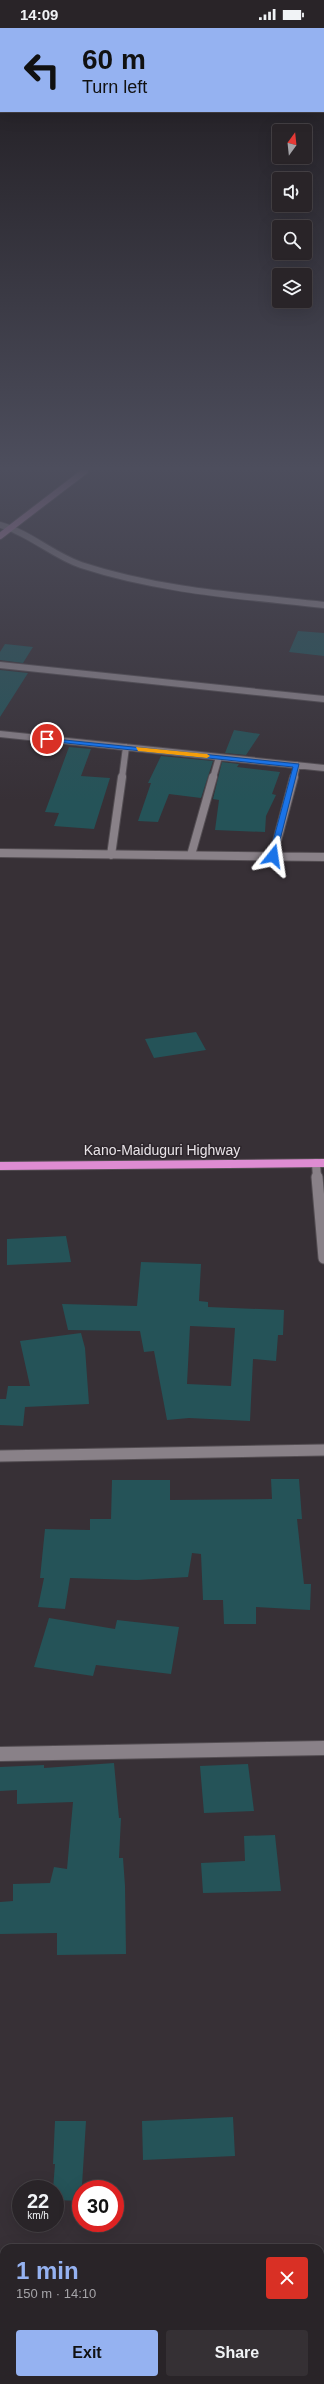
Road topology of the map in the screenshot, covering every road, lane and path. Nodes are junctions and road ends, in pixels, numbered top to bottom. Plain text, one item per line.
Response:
1 (147, 581) edge
2 (324, 605) edge
3 (0, 665) edge
4 (324, 699) edge
5 (0, 734) edge
6 (126, 747) junction
7 (219, 757) junction
8 (297, 765) junction
9 (324, 768) edge
10 (0, 853) edge
11 (111, 855) junction
12 (191, 855) junction
13 (273, 856) junction
14 (324, 857) edge
15 (320, 1163) edge
16 (0, 1166) edge
17 (324, 1258) edge
18 (324, 1450) edge
19 (0, 1456) edge
20 (324, 1748) edge
21 (0, 1754) edge

1 - 2 street
3 - 4 street
5 - 6 street
6 - 7 street
6 - 11 street
7 - 8 street
7 - 12 street
8 - 9 street
8 - 13 street
10 - 11 street
11 - 12 street
12 - 13 street
13 - 14 street
15 - 16 highway, Kano-Maiduguri Highway
15 - 17 street
18 - 19 street
20 - 21 street

